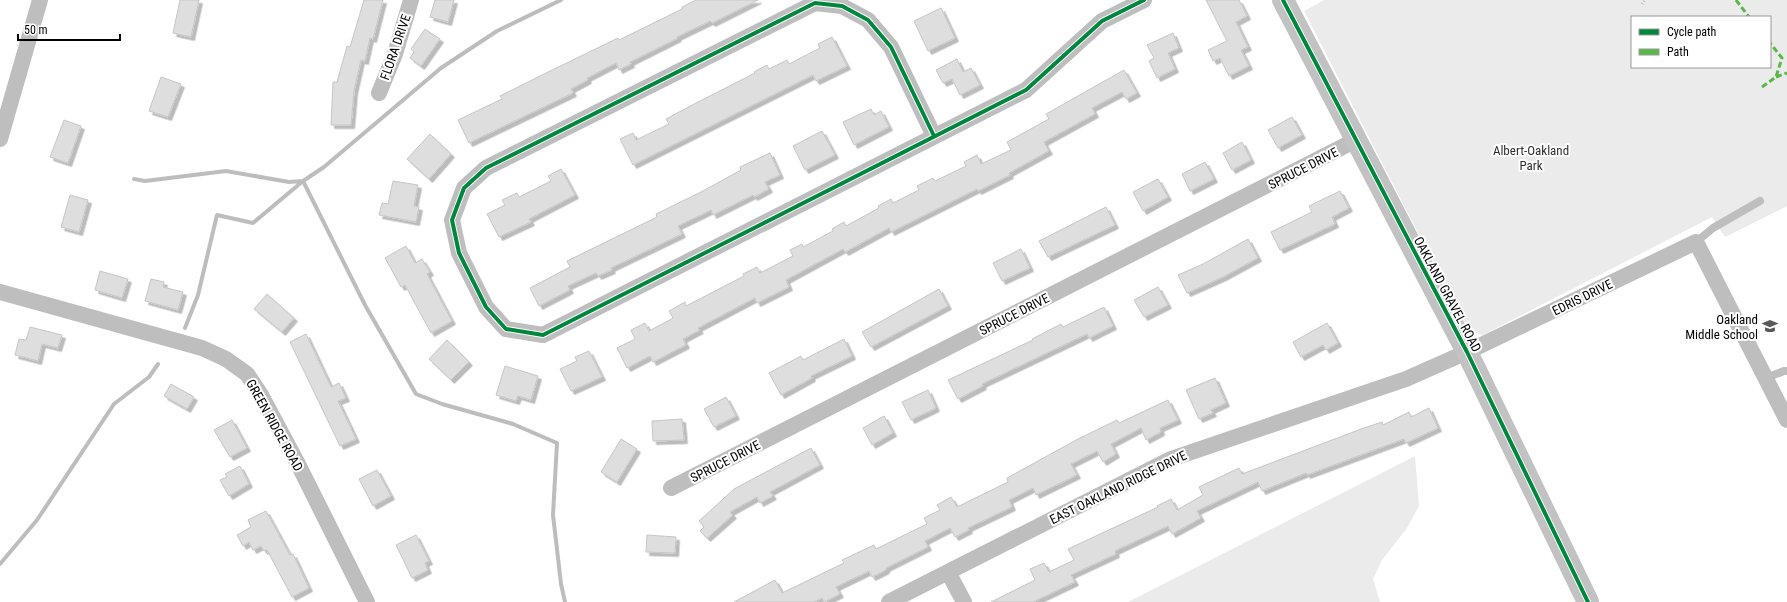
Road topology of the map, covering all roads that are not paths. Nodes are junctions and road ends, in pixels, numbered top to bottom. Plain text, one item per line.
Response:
1 (40, 0) edge
2 (411, 0) edge
3 (1144, 0) edge
4 (1283, 0) edge
5 (379, 93) dead end
6 (934, 136) junction
7 (0, 139) edge
8 (1356, 140) junction
9 (1760, 201) dead end
10 (1696, 242) junction
11 (0, 292) edge
12 (1467, 352) junction
13 (1787, 371) edge
14 (1766, 378) junction
15 (1787, 420) edge
16 (671, 488) dead end
17 (948, 572) junction
18 (367, 602) edge
19 (890, 602) edge
20 (964, 602) edge
21 (1588, 602) edge

1 - 7 street
2 - 5 street, FLORA DRIVE
3 - 6 street
4 - 8 street, OAKLAND GRAVEL ROAD
6 - 6 street
8 - 12 street, OAKLAND GRAVEL ROAD
8 - 16 street, SPRUCE DRIVE
9 - 10 lane
10 - 12 street, EDRIS DRIVE
10 - 14 street
11 - 18 street, GREEN RIDGE ROAD
12 - 17 street, EAST OAKLAND RIDGE DRIVE
12 - 21 street, OAKLAND GRAVEL ROAD
13 - 14 lane
14 - 15 street
17 - 19 street, EAST OAKLAND RIDGE DRIVE
17 - 20 street

